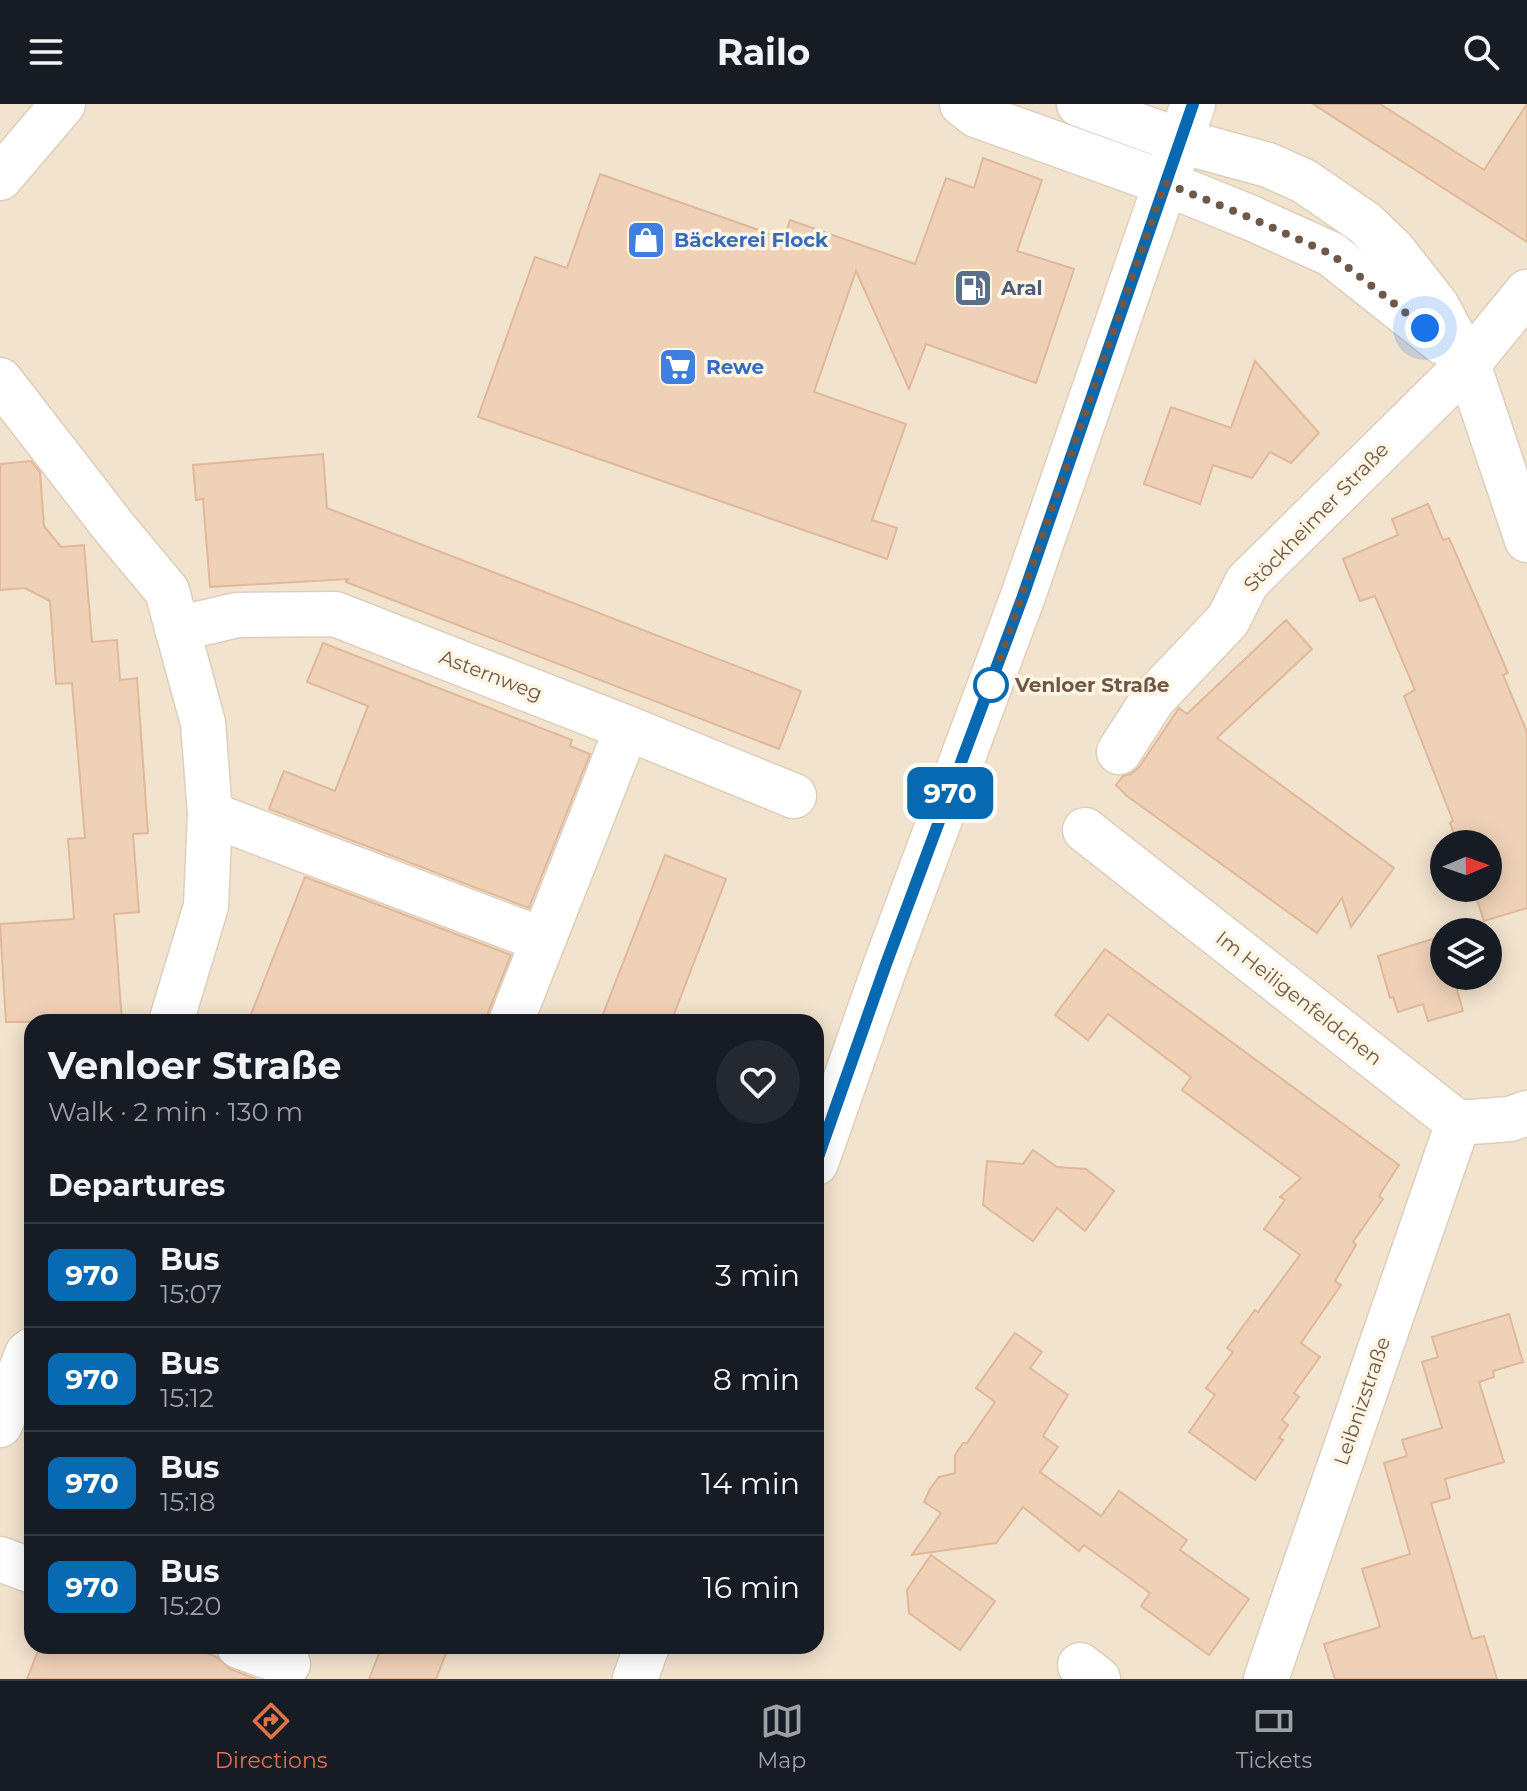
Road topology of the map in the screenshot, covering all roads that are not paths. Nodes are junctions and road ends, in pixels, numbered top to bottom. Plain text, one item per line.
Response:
1 (63, 104) edge
2 (962, 104) edge
3 (1079, 104) edge
4 (1186, 122) edge
5 (0, 178) edge
6 (1165, 183) junction
7 (1527, 292) edge
8 (1468, 364) junction
9 (0, 380) edge
10 (1527, 540) edge
11 (177, 629) junction
12 (627, 728) junction
13 (1119, 752) dead end
14 (794, 796) dead end
15 (210, 814) junction
16 (1085, 830) dead end
17 (543, 940) junction
18 (173, 1014) edge
19 (514, 1014) edge
20 (1527, 1113) edge
21 (1458, 1123) junction
22 (824, 1140) edge
23 (24, 1362) edge
24 (0, 1425) edge
25 (0, 1559) edge
26 (24, 1568) edge
27 (263, 1654) edge
28 (644, 1654) edge
29 (289, 1663) edge
30 (635, 1679) edge
31 (1266, 1679) edge

1 - 5 street
2 - 6 street
3 - 4 street
4 - 6 street
4 - 8 street
6 - 8 street
6 - 22 street
7 - 8 street, Stöckheimer Straße
8 - 10 street
8 - 13 street, Stöckheimer Straße
9 - 11 street
11 - 12 street, Asternweg
11 - 15 street
12 - 14 street, Asternweg
12 - 17 street
15 - 17 street
15 - 18 street
16 - 21 street, Im Heiligenfeldchen
17 - 19 street
20 - 21 street
21 - 31 street, Leibnizstraße
23 - 24 street
25 - 26 street
27 - 29 street
28 - 30 street

